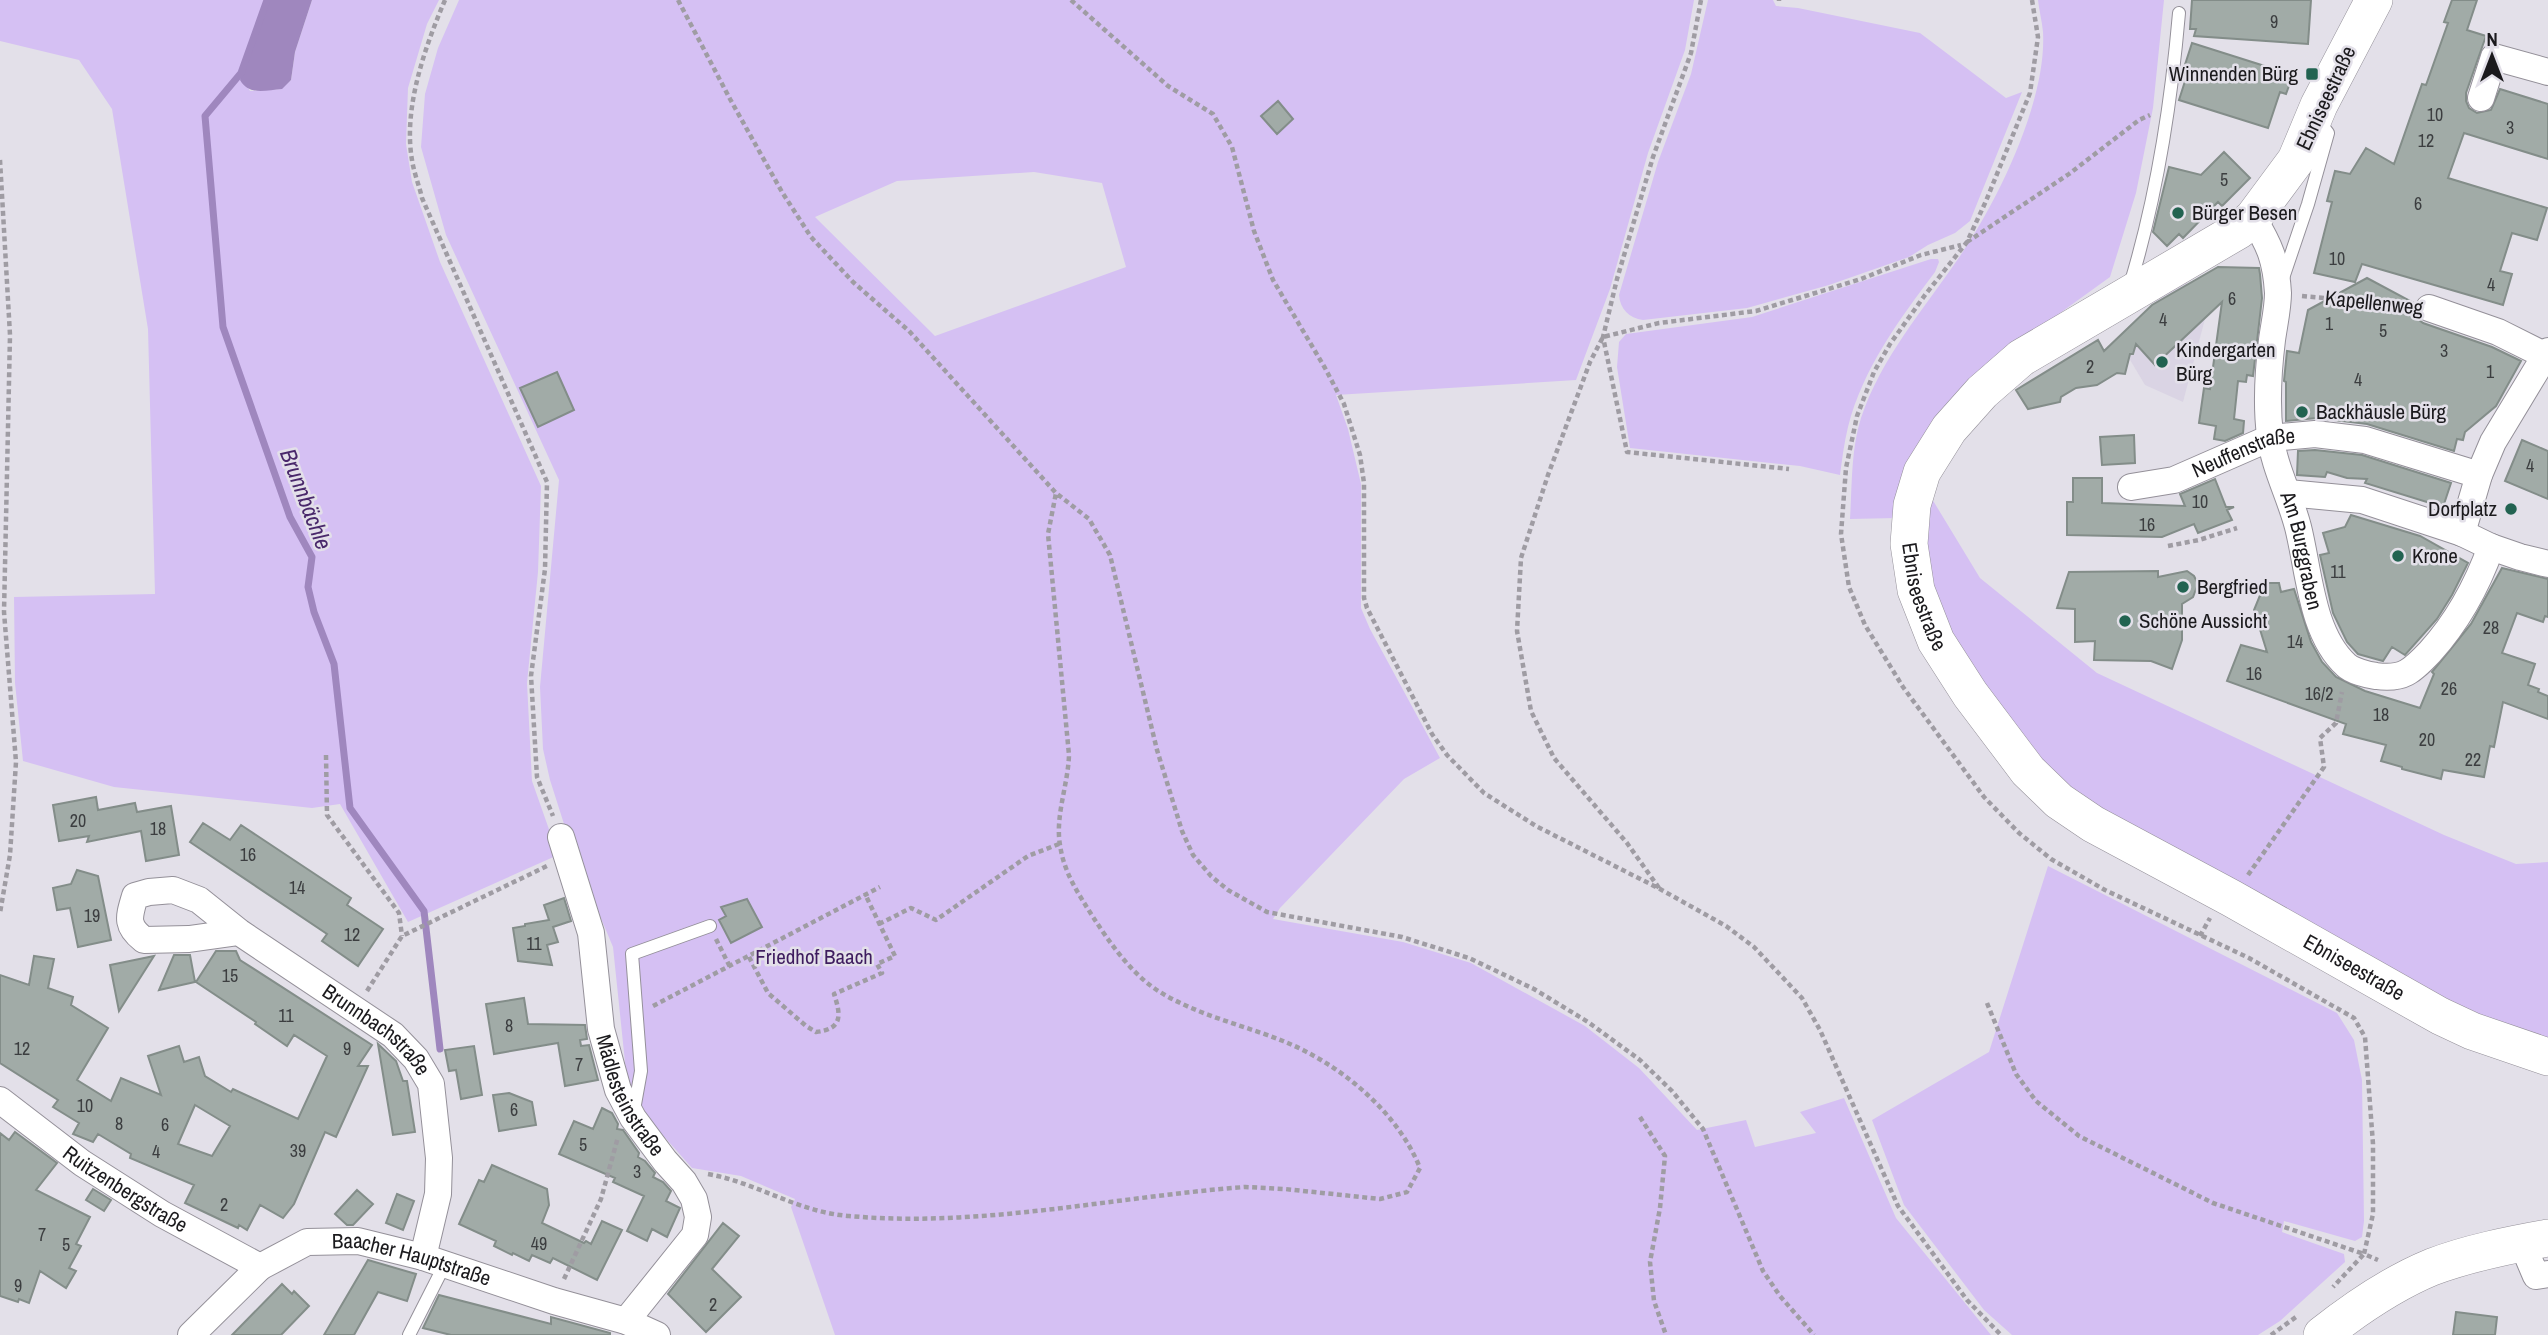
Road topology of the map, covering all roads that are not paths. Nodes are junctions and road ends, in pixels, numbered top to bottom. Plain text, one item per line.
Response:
1 (2374, 0) edge
2 (2179, 13) dead end
3 (2548, 72) edge
4 (2481, 98) dead end
5 (2314, 116) junction
6 (2253, 218) junction
7 (2278, 294) junction
8 (2126, 295) junction
9 (2428, 308) road end
10 (2547, 354) edge
11 (2270, 438) junction
12 (2479, 475) junction
13 (2131, 486) dead end
14 (2288, 494) junction
15 (2462, 533) junction
16 (2491, 547) junction
17 (2548, 564) edge
18 (564, 846) road end
19 (710, 926) road end
20 (239, 932) dead end
21 (2548, 1057) edge
22 (0, 1100) edge
23 (631, 1114) junction
24 (2535, 1241) edge
25 (435, 1260) junction
26 (260, 1267) junction
27 (2548, 1274) edge
28 (626, 1321) junction
29 (191, 1335) edge
30 (409, 1335) edge
31 (657, 1335) edge
32 (2322, 1335) edge

1 - 5 street, Ebniseestraße
2 - 8 lane
3 - 4 street
5 - 6 street, Ebniseestraße
5 - 7 lane
6 - 7 street, Am Burggraben
6 - 8 street, Ebniseestraße
7 - 11 street, Am Burggraben
8 - 21 street, Ebniseestraße
9 - 10 street, Kapellenweg
10 - 12 street
11 - 12 street, Neuffenstraße
11 - 13 street, Neuffenstraße
11 - 14 street, Am Burggraben
12 - 15 street
14 - 15 street
14 - 16 street, Am Burggraben
15 - 16 street
16 - 17 street
18 - 23 street, Mädlesteinstraße
19 - 23 lane
20 - 25 street, Brunnbachstraße
22 - 26 street, Ruitzenbergstraße
23 - 28 street, Mädlesteinstraße
24 - 27 street
24 - 32 street
25 - 26 street, Baacher Hauptstraße
25 - 28 street, Baacher Hauptstraße
25 - 30 lane
26 - 29 street, Baacher Hauptstraße
28 - 31 street, Baacher Hauptstraße

